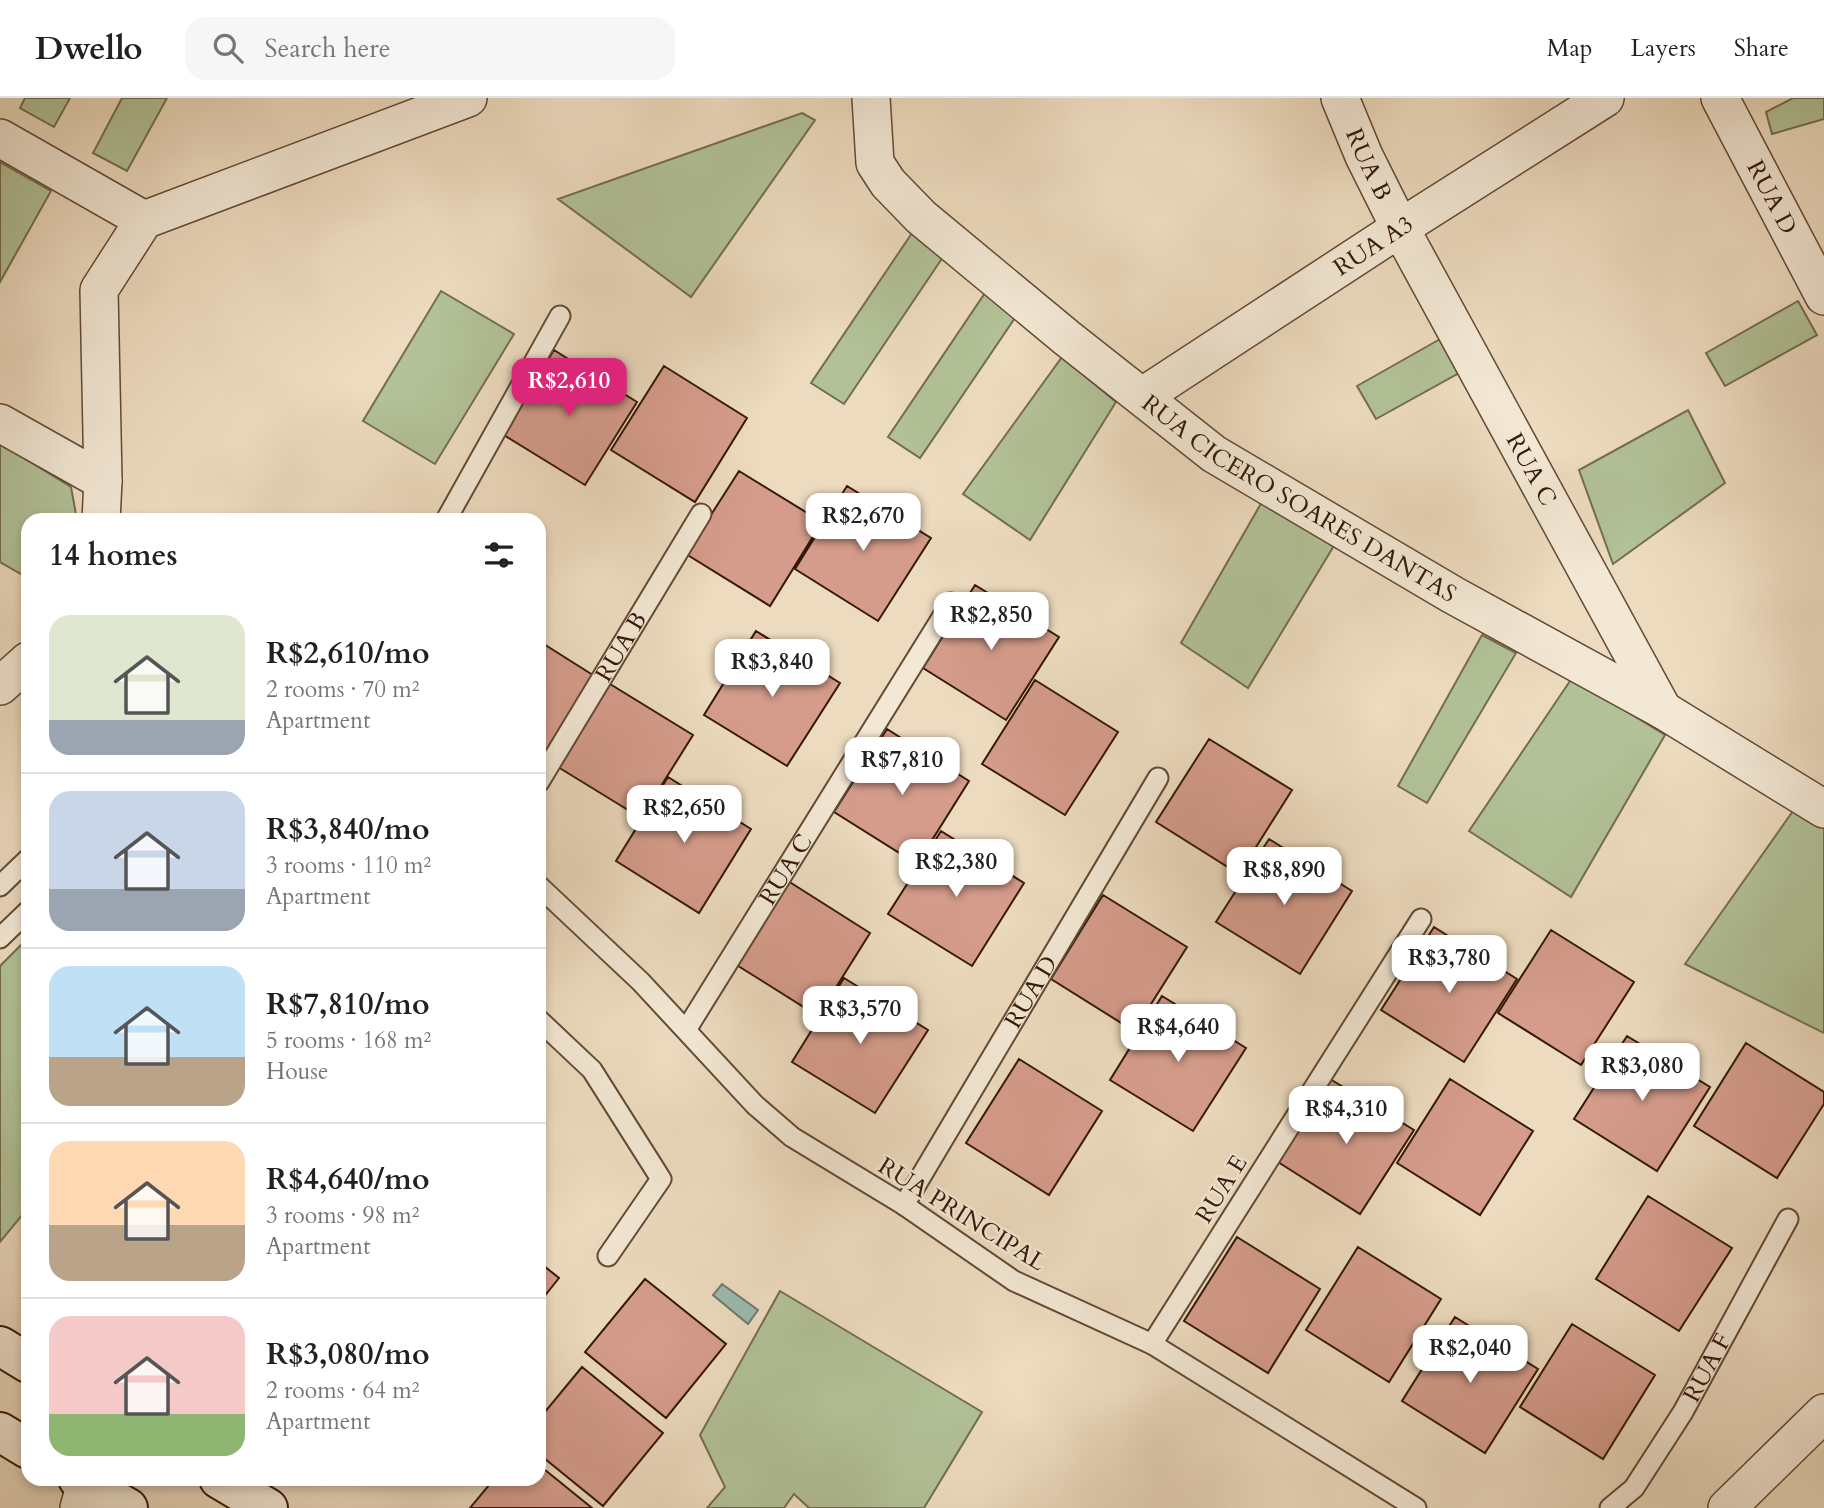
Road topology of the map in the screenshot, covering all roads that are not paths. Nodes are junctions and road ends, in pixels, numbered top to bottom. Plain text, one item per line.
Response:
1 (465, 98) edge
2 (871, 98) edge
3 (1340, 98) edge
4 (1605, 98) edge
5 (1720, 98) edge
6 (0, 138) edge
7 (144, 220) junction
8 (1400, 228) junction
9 (1824, 296) edge
10 (560, 316) dead end
11 (1143, 397) junction
12 (0, 423) edge
13 (103, 481) junction
14 (102, 513) edge
15 (450, 513) edge
16 (701, 514) dead end
17 (951, 603) dead end
18 (21, 667) edge
19 (0, 686) edge
20 (1663, 710) junction
21 (546, 770) edge
22 (1158, 778) dead end
23 (1824, 809) edge
24 (21, 866) edge
25 (0, 886) edge
26 (546, 893) edge
27 (21, 918) edge
28 (1421, 919) dead end
29 (0, 938) edge
30 (546, 1026) edge
31 (686, 1030) junction
32 (904, 1205) junction
33 (1788, 1219) dead end
34 (608, 1256) dead end
35 (1152, 1344) junction
36 (0, 1346) edge
37 (21, 1359) edge
38 (1824, 1413) edge
39 (0, 1432) edge
40 (21, 1445) edge
41 (231, 1486) edge
42 (81, 1490) edge
43 (128, 1508) edge
44 (268, 1508) edge
45 (1416, 1508) edge
46 (1610, 1508) edge
47 (1727, 1508) edge

1 - 7 street
2 - 11 street, RUA CICERO SOARES DANTAS
3 - 8 street, RUA B
4 - 8 street, RUA A3
5 - 9 street, RUA D
6 - 7 street
7 - 13 street
8 - 11 street, RUA A3
8 - 20 street, RUA C
10 - 15 lane
11 - 20 street, RUA CICERO SOARES DANTAS
12 - 13 street
13 - 14 street
16 - 21 lane, RUA B
17 - 31 lane, RUA C
18 - 19 street
20 - 23 street, RUA CICERO SOARES DANTAS
22 - 32 lane, RUA D
24 - 25 lane
26 - 31 lane, RUA PRINCIPAL
27 - 29 lane
28 - 35 lane, RUA E
30 - 34 lane
31 - 32 lane, RUA PRINCIPAL
32 - 35 lane, RUA PRINCIPAL
33 - 46 lane, RUA F
35 - 45 lane, RUA PRINCIPAL
36 - 37 main road
38 - 47 street
39 - 40 main road
41 - 44 main road
42 - 43 main road

